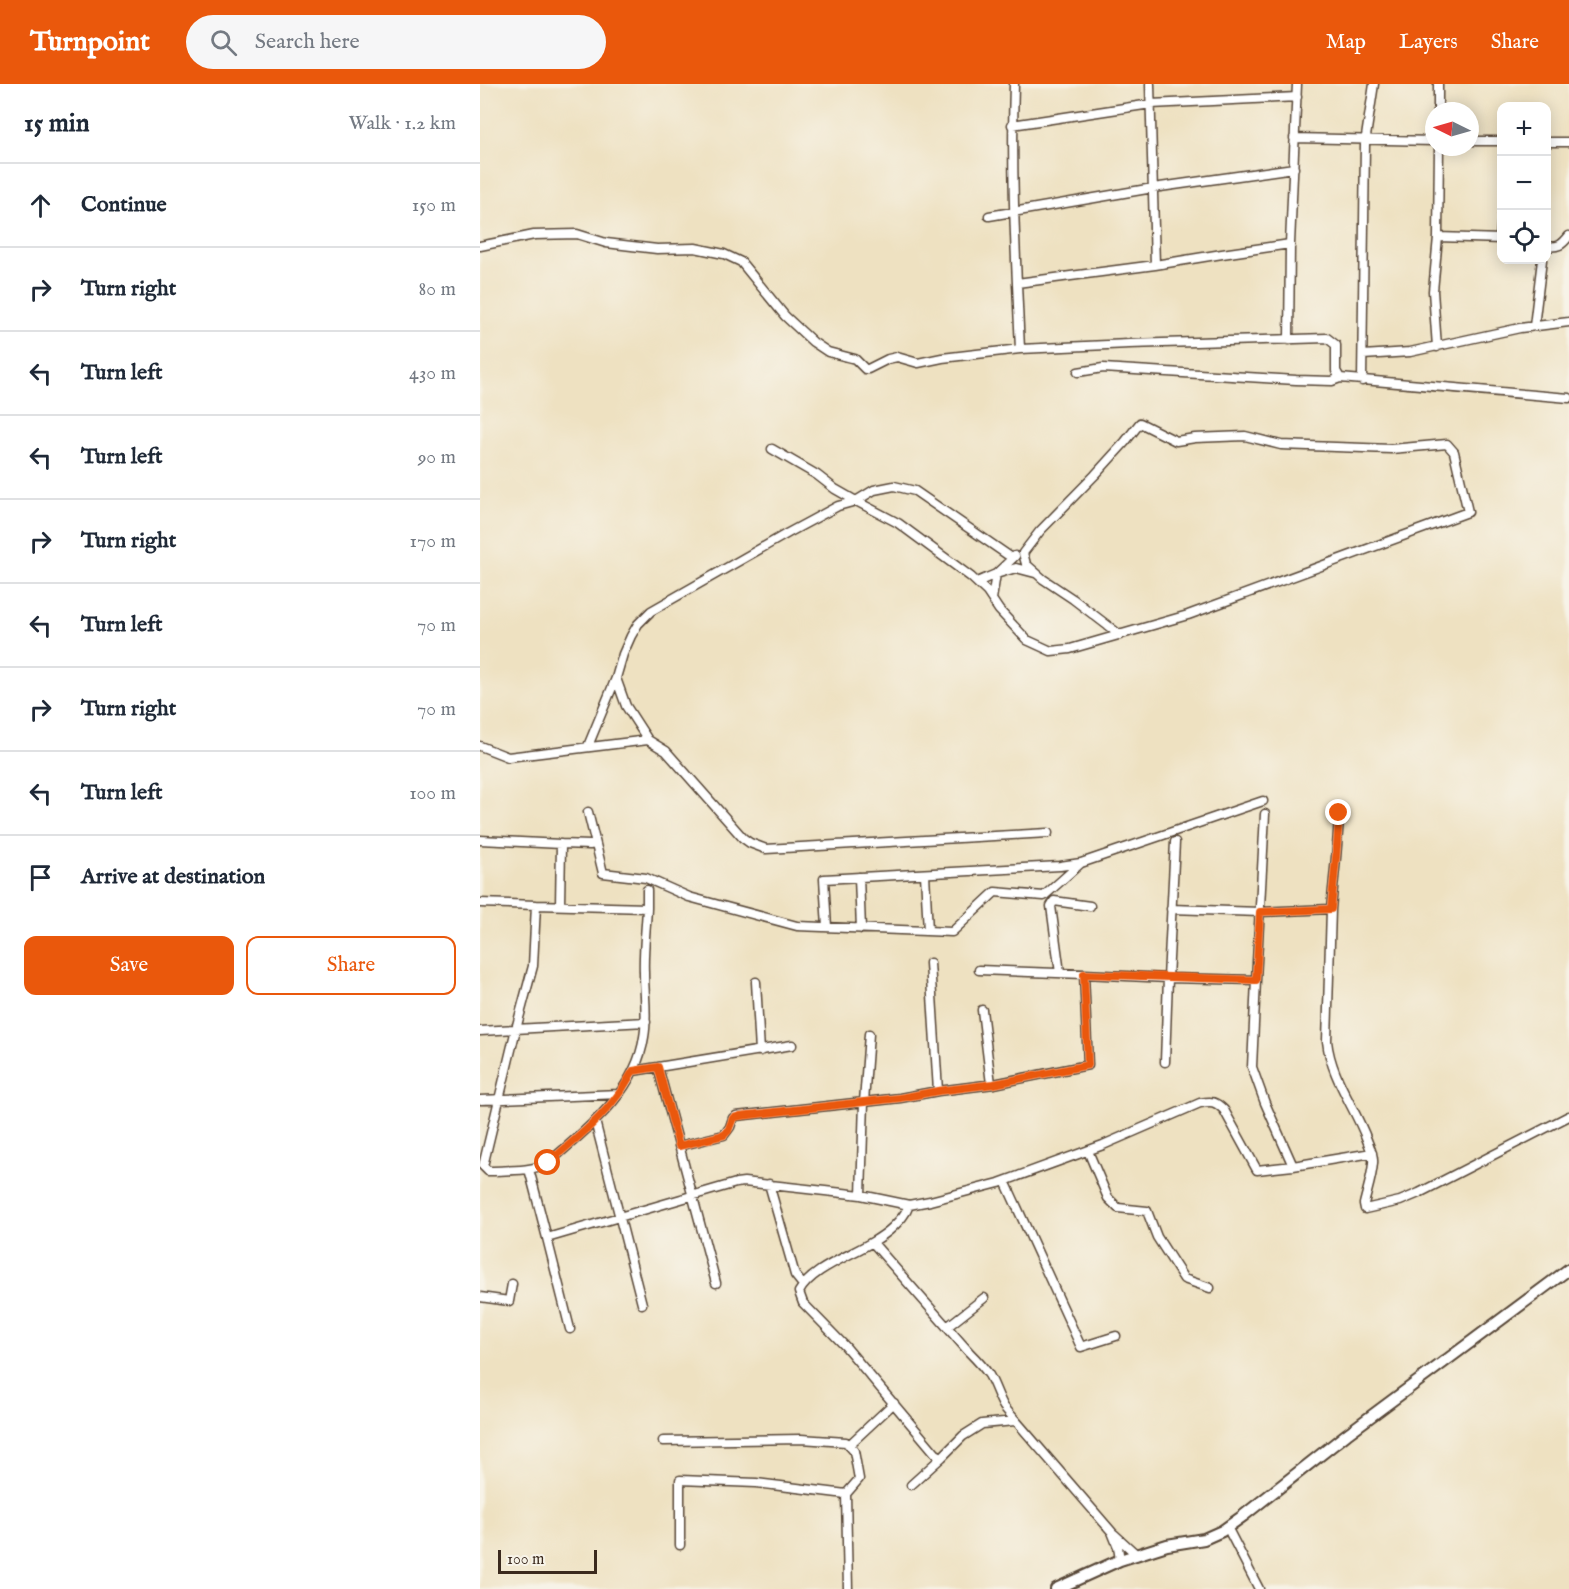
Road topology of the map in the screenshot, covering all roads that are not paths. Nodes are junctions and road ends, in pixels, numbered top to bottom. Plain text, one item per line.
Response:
1 (1014, 84) edge
2 (1150, 84) edge
3 (1297, 84) edge
4 (1374, 84) edge
5 (1438, 84) edge
6 (1297, 97) junction
7 (1438, 102) edge
8 (1151, 104) junction
9 (1012, 125) junction
10 (1294, 138) junction
11 (1366, 140) junction
12 (1425, 141) edge
13 (1479, 141) edge
14 (1497, 141) edge
15 (1551, 142) edge
16 (1569, 142) edge
17 (1439, 156) edge
18 (1294, 168) junction
19 (1153, 188) junction
20 (1013, 212) junction
21 (989, 216) dead end
22 (1569, 236) edge
23 (1438, 237) junction
24 (1497, 239) edge
25 (1290, 244) junction
26 (480, 246) edge
27 (1551, 247) edge
28 (1542, 264) edge
29 (1155, 265) junction
30 (1017, 283) junction
31 (1569, 322) edge
32 (1534, 326) junction
33 (1289, 340) junction
34 (1437, 347) junction
35 (1020, 349) junction
36 (1362, 355) junction
37 (1078, 372) dead end
38 (1340, 378) junction
39 (1362, 381) junction
40 (1569, 398) edge
41 (772, 449) dead end
42 (856, 501) junction
43 (1026, 549) junction
44 (1012, 558) junction
45 (996, 574) junction
46 (1038, 574) junction
47 (977, 582) junction
48 (992, 599) junction
49 (1120, 634) junction
50 (616, 678) junction
51 (648, 740) junction
52 (480, 746) edge
53 (588, 746) junction
54 (1263, 801) dead end
55 (588, 812) dead end
56 (1339, 813) dead end
57 (1265, 814) dead end
58 (1048, 833) dead end
59 (480, 840) edge
60 (1175, 842) dead end
61 (561, 844) junction
62 (590, 845) dead end
63 (1081, 863) junction
64 (925, 874) junction
65 (859, 877) junction
66 (647, 890) dead end
67 (480, 903) edge
68 (536, 905) junction
69 (560, 905) junction
70 (1090, 906) dead end
71 (647, 908) junction
72 (1171, 909) junction
73 (1331, 909) junction
74 (1260, 912) junction
75 (827, 927) junction
76 (861, 929) junction
77 (928, 931) junction
78 (930, 963) dead end
79 (980, 970) dead end
80 (1060, 974) junction
81 (1084, 974) junction
82 (1168, 978) junction
83 (1256, 980) junction
84 (756, 982) dead end
85 (982, 1010) dead end
86 (646, 1022) junction
87 (516, 1029) junction
88 (480, 1031) edge
89 (869, 1034) dead end
90 (792, 1045) dead end
91 (760, 1051) junction
92 (1165, 1062) dead end
93 (658, 1067) junction
94 (633, 1071) junction
95 (990, 1084) junction
96 (938, 1091) junction
97 (619, 1094) junction
98 (480, 1100) edge
99 (498, 1100) junction
100 (864, 1102) junction
101 (1569, 1116) edge
102 (595, 1121) junction
103 (679, 1146) junction
104 (1088, 1150) junction
105 (1372, 1153) junction
106 (1293, 1166) junction
107 (528, 1169) junction
108 (1005, 1181) junction
109 (769, 1184) junction
110 (861, 1195) junction
111 (693, 1196) junction
112 (909, 1205) junction
113 (620, 1216) junction
114 (547, 1238) junction
115 (873, 1243) junction
116 (1569, 1269) edge
117 (716, 1283) dead end
118 (512, 1284) dead end
119 (803, 1285) junction
120 (1210, 1288) dead end
121 (480, 1298) edge
122 (984, 1298) dead end
123 (642, 1304) dead end
124 (947, 1327) junction
125 (570, 1329) dead end
126 (1116, 1336) dead end
127 (894, 1403) junction
128 (1015, 1421) junction
129 (663, 1441) dead end
130 (849, 1445) junction
131 (942, 1457) junction
132 (911, 1485) dead end
133 (846, 1494) junction
134 (1227, 1527) junction
135 (1112, 1532) junction
136 (680, 1545) dead end
137 (1137, 1555) junction
138 (1120, 1560) junction
139 (848, 1589) edge
140 (1056, 1589) edge
141 (1259, 1589) edge

1 - 9 street
2 - 8 street
3 - 6 street
4 - 11 street
5 - 7 street
6 - 8 street
6 - 10 street
8 - 9 street
8 - 19 street
9 - 20 street
10 - 11 street
10 - 18 street
11 - 12 street
11 - 36 street
13 - 14 street
15 - 16 street
17 - 23 street
18 - 19 street
18 - 25 street
19 - 20 street
19 - 29 street
20 - 21 street
20 - 30 street
22 - 27 street
23 - 24 street
23 - 34 street
25 - 29 street
25 - 33 street
26 - 35 street
28 - 32 street
29 - 30 street
30 - 35 street
31 - 32 street
32 - 34 street
33 - 35 street
33 - 38 street
34 - 36 street
36 - 39 street
37 - 38 street
38 - 39 street
39 - 40 street
41 - 42 street
42 - 44 street
42 - 47 street
42 - 50 street
43 - 44 street
43 - 46 street
43 - 49 street
44 - 45 street
45 - 46 street
45 - 47 street
45 - 48 street
46 - 49 street
47 - 48 street
48 - 49 street
50 - 51 street
50 - 53 street
51 - 53 street
51 - 58 street
52 - 53 street
54 - 63 street
55 - 75 street
56 - 73 street
57 - 74 street
59 - 61 street
60 - 72 street
61 - 62 street
61 - 69 street
63 - 64 street
63 - 77 street
64 - 65 street
64 - 77 street
65 - 75 street
65 - 76 street
66 - 71 street
67 - 68 street
68 - 69 street
68 - 87 street
69 - 71 street
70 - 80 street
71 - 86 street
72 - 74 street
72 - 82 street
73 - 74 street
73 - 105 street
74 - 83 street
75 - 76 street
76 - 77 street
78 - 96 street
79 - 80 street
80 - 81 street
81 - 82 street
81 - 95 street
82 - 83 street
82 - 92 street
83 - 106 street
84 - 91 street
85 - 95 street
86 - 87 street
86 - 94 street
87 - 88 street
87 - 99 street
89 - 100 street
90 - 91 street
91 - 93 street
93 - 94 street
93 - 103 street
94 - 97 street
95 - 96 street
96 - 100 street
97 - 99 street
97 - 102 street
98 - 99 street
99 - 107 street
100 - 103 street
100 - 110 street
101 - 105 street
102 - 107 street
102 - 113 street
103 - 111 street
104 - 106 street
104 - 108 street
104 - 120 street
105 - 106 street
107 - 114 street
108 - 112 street
108 - 126 street
109 - 110 street
109 - 111 street
109 - 119 street
110 - 112 street
111 - 113 street
111 - 117 street
112 - 115 street
113 - 114 street
113 - 123 street
114 - 125 street
115 - 119 street
115 - 124 street
116 - 134 street
118 - 121 street
119 - 127 street
122 - 124 street
124 - 128 street
127 - 130 street
127 - 131 street
128 - 131 street
128 - 135 street
129 - 130 street
130 - 133 street
131 - 132 street
133 - 136 street
133 - 139 street
134 - 137 street
134 - 141 street
135 - 137 street
135 - 138 street
137 - 138 street
138 - 140 street

